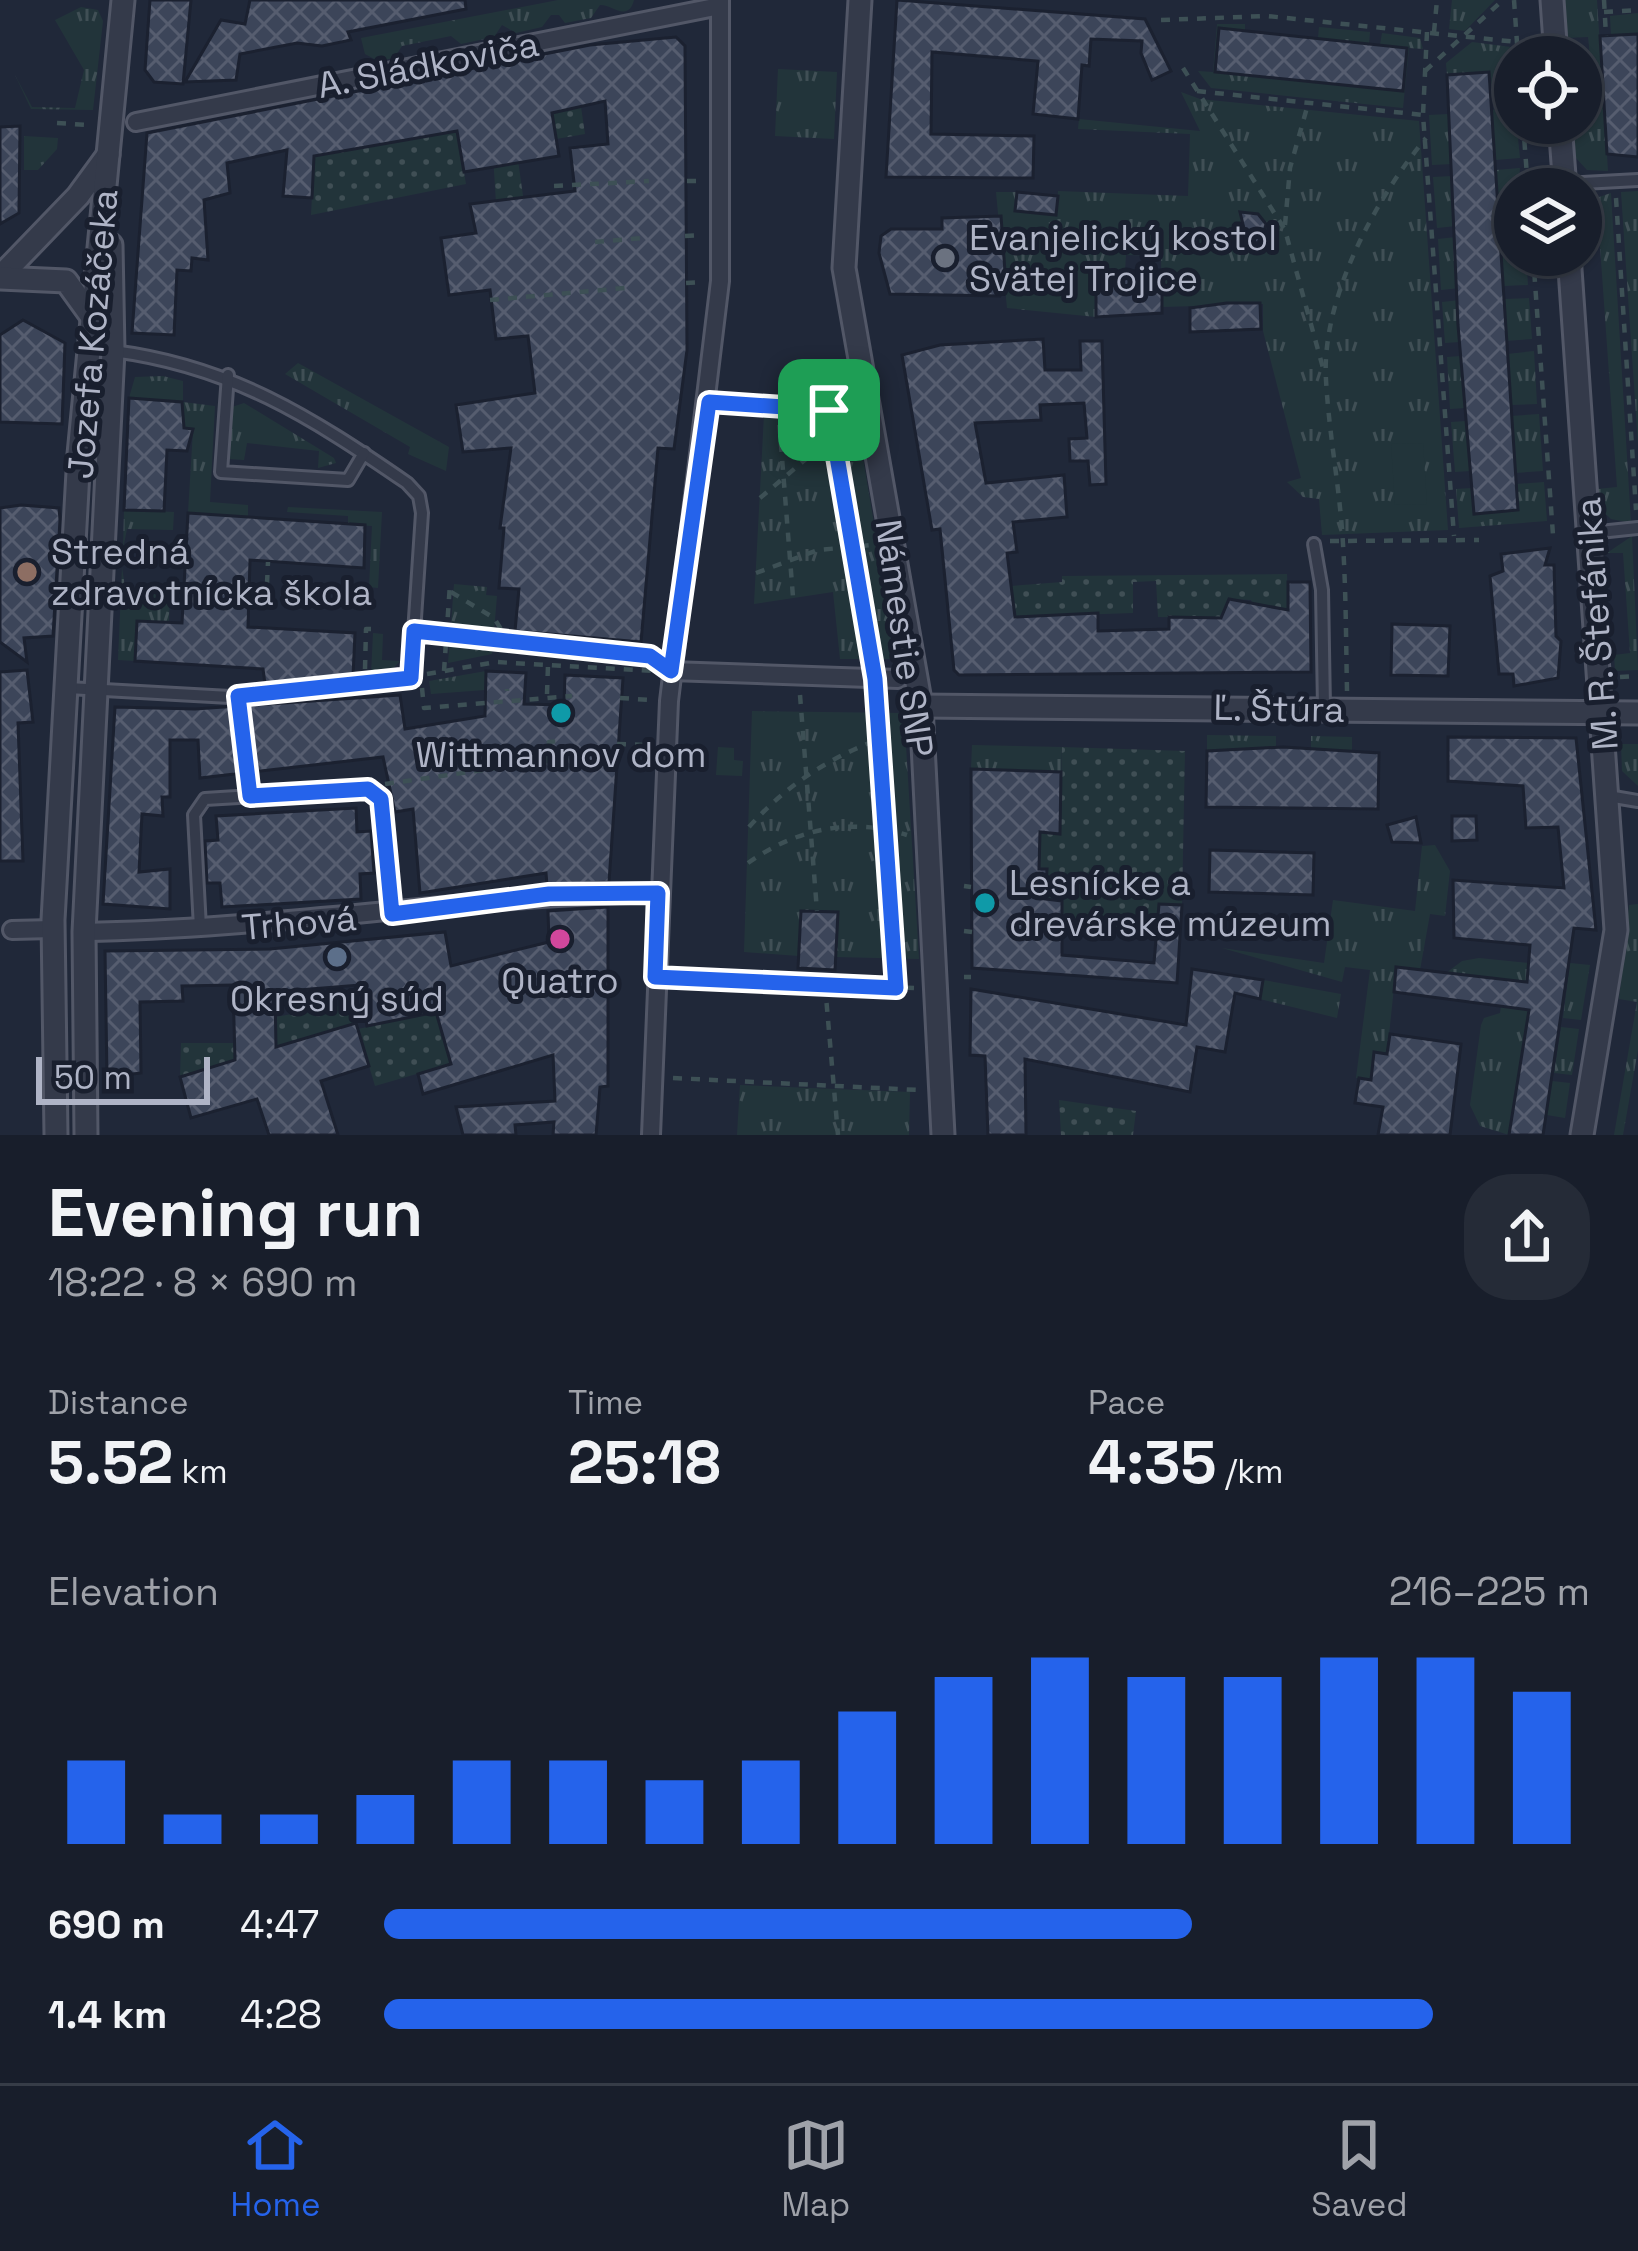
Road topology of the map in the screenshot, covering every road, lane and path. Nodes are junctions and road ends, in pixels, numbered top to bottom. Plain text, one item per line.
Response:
1 (123, 0) edge
2 (860, 0) edge
3 (1437, 0) edge
4 (1503, 0) edge
5 (1514, 0) edge
6 (1552, 0) edge
7 (1604, 0) edge
8 (720, 3) edge
9 (1638, 10) edge
10 (1604, 12) junction
11 (1160, 20) dead end
12 (1431, 32) junction
13 (1468, 36) junction
14 (1517, 36) edge
15 (1555, 36) edge
16 (1606, 36) dead end
17 (1494, 40) edge
18 (1183, 68) dead end
19 (1425, 71) junction
20 (1197, 92) junction
21 (1309, 104) junction
22 (1424, 115) junction
23 (136, 122) dead end
24 (57, 123) dead end
25 (94, 125) dead end
26 (1426, 138) junction
27 (108, 154) junction
28 (1615, 179) junction
29 (1638, 180) edge
30 (649, 181) dead end
31 (1602, 181) edge
32 (554, 186) dead end
33 (1285, 230) junction
34 (643, 238) dead end
35 (595, 242) dead end
36 (1534, 276) edge
37 (1571, 276) edge
38 (0, 278) edge
39 (625, 288) dead end
40 (490, 300) dead end
41 (92, 317) junction
42 (113, 351) junction
43 (1325, 374) junction
44 (228, 375) junction
45 (709, 402) junction
46 (778, 406) junction
47 (867, 406) junction
48 (829, 410) junction
49 (862, 429) dead end
50 (833, 439) junction
51 (364, 453) junction
52 (783, 478) junction
53 (760, 498) dead end
54 (1637, 529) edge
55 (1589, 533) junction
56 (1553, 535) dead end
57 (1454, 536) junction
58 (1479, 540) dead end
59 (1319, 542) joint
60 (1343, 543) junction
61 (882, 544) dead end
62 (852, 546) junction
63 (789, 558) junction
64 (268, 562) dead end
65 (756, 573) dead end
66 (267, 584) dead end
67 (793, 598) dead end
68 (380, 629) dead end
69 (414, 631) junction
70 (447, 633) junction
71 (508, 642) junction
72 (548, 665) junction
73 (445, 670) junction
74 (671, 671) junction
75 (1638, 676) edge
76 (798, 677) junction
77 (1612, 677) dead end
78 (411, 678) dead end
79 (873, 679) junction
80 (898, 680) dead end
81 (381, 683) dead end
82 (364, 686) junction
83 (68, 688) junction
84 (97, 690) junction
85 (547, 694) junction
86 (238, 696) junction
87 (572, 696) dead end
88 (620, 698) dead end
89 (669, 700) junction
90 (921, 706) junction
91 (1324, 708) junction
92 (1348, 709) junction
93 (1603, 713) junction
94 (1638, 713) edge
95 (908, 728) dead end
96 (876, 739) junction
97 (559, 741) dead end
98 (617, 744) dead end
99 (666, 747) junction
100 (807, 773) junction
101 (368, 789) junction
102 (250, 796) junction
103 (1608, 796) junction
104 (1638, 801) edge
105 (749, 826) dead end
106 (884, 829) junction
107 (811, 831) junction
108 (916, 838) dead end
109 (748, 863) dead end
110 (658, 893) junction
111 (817, 911) dead end
112 (392, 914) junction
113 (53, 929) junction
114 (12, 930) dead end
115 (200, 930) junction
116 (84, 932) junction
117 (655, 977) junction
118 (825, 985) junction
119 (896, 988) junction
120 (926, 988) dead end
121 (652, 1078) junction
122 (833, 1086) junction
123 (931, 1090) dead end
124 (56, 1135) edge
125 (86, 1135) edge
126 (651, 1135) edge
127 (838, 1135) edge
128 (943, 1135) edge
129 (1582, 1135) edge

1 - 27 street
2 - 47 street, Námestie SNP
3 - 12 path
4 - 13 path
5 - 14 path
6 - 15 street
7 - 10 path
8 - 23 street, A. Sládkoviča
8 - 45 street
9 - 10 path
10 - 16 path
11 - 12 path
12 - 13 path
12 - 19 path
13 - 17 path
13 - 19 path
18 - 20 path
19 - 22 path
20 - 21 path
20 - 33 path
21 - 22 path
21 - 33 path
22 - 26 path
24 - 25 path
26 - 43 path
26 - 57 path
27 - 38 street
27 - 41 street, Jozefa Kozáčeka
27 - 42 street, Jozefa Kozáčeka
28 - 29 lane
28 - 31 lane
28 - 54 path
30 - 32 path
33 - 43 path
34 - 35 path
36 - 56 path
37 - 55 street, M. R. Štefánika
38 - 41 street
39 - 40 path
41 - 83 street, Jozefa Kozáčeka
42 - 44 lane
42 - 84 street, Jozefa Kozáčeka
43 - 60 path
44 - 51 lane
44 - 51 lane
45 - 46 path
45 - 74 street
46 - 48 path
46 - 52 path
47 - 48 path
47 - 90 street, Námestie SNP
48 - 50 path
49 - 50 path
50 - 52 path
50 - 62 path
51 - 69 lane
52 - 53 path
52 - 63 path
54 - 55 lane
55 - 93 street, M. R. Štefánika
57 - 58 path
57 - 60 path
59 - 60 path
59 - 91 lane
60 - 92 path
61 - 62 path
62 - 63 path
62 - 79 path
63 - 65 path
63 - 67 path
64 - 66 path
68 - 82 path
69 - 70 path
69 - 78 lane
70 - 71 path
70 - 71 path
70 - 73 path
71 - 74 path
72 - 73 path
72 - 74 path
72 - 85 path
73 - 85 path
74 - 76 street, Námestie SNP
74 - 89 street
75 - 77 path
76 - 79 street, Námestie SNP
76 - 100 path
79 - 80 street, Námestie SNP
79 - 96 path
81 - 82 lane
82 - 86 lane
83 - 84 lane
83 - 113 street, Jozefa Kozáčeka
84 - 86 lane
84 - 116 street, Jozefa Kozáčeka
85 - 87 path
86 - 102 path
88 - 89 path
89 - 99 street
90 - 91 street, Ľ. Štúra
90 - 128 street, Námestie SNP
91 - 92 street, Ľ. Štúra
92 - 93 street, Ľ. Štúra
93 - 94 street, Ľ. Štúra
93 - 103 street, M. R. Štefánika
95 - 96 path
96 - 100 path
96 - 106 path
97 - 101 path
98 - 99 path
99 - 110 street
100 - 105 path
100 - 107 path
101 - 102 lane
101 - 112 lane
102 - 115 lane
103 - 104 lane
103 - 129 street, M. R. Štefánika
106 - 107 path
106 - 108 path
106 - 119 path
107 - 109 path
107 - 111 path
110 - 112 street, Trhová
110 - 117 street
112 - 115 street, Trhová
113 - 114 street
113 - 124 street, Jozefa Kozáčeka
115 - 116 street, Trhová
116 - 125 street, Jozefa Kozáčeka
117 - 118 path
117 - 121 street
118 - 119 path
118 - 122 path
119 - 120 path
121 - 122 path
121 - 126 street
122 - 123 path
122 - 127 path

